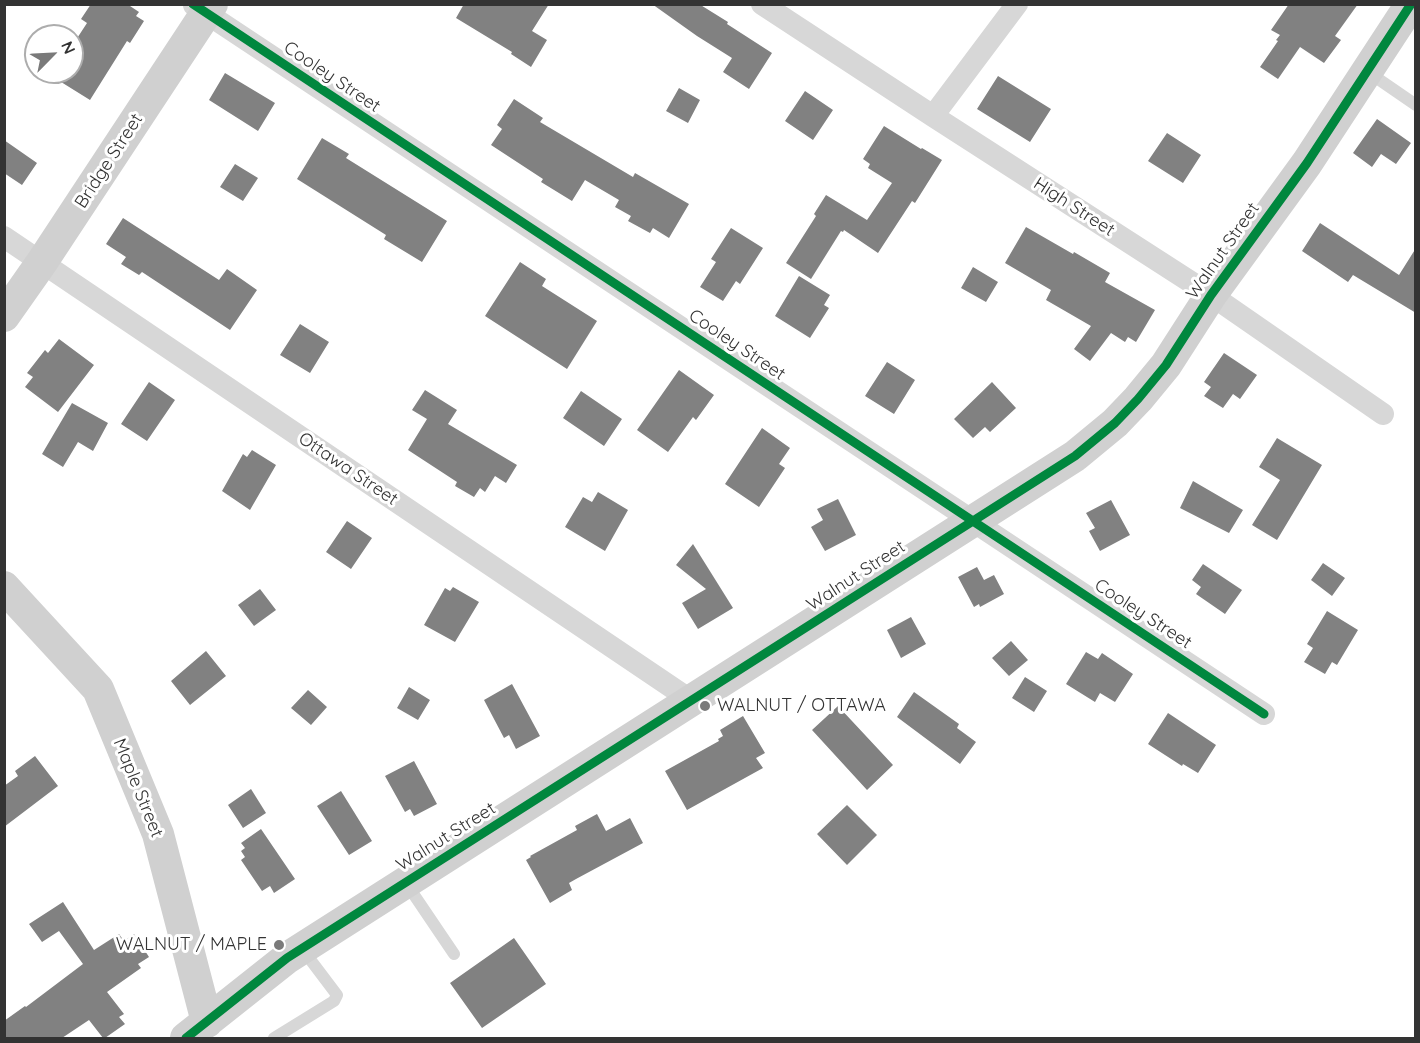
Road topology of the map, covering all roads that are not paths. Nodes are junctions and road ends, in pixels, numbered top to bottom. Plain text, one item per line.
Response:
1 (762, 4) edge
2 (1017, 4) edge
3 (1411, 4) edge
4 (204, 7) edge
5 (1367, 72) junction
6 (1416, 105) edge
7 (933, 116) junction
8 (4, 237) edge
9 (42, 262) junction
10 (1211, 295) junction
11 (4, 316) edge
12 (1383, 414) dead end
13 (972, 521) junction
14 (4, 587) edge
15 (692, 701) junction
16 (1264, 714) dead end
17 (405, 882) junction
18 (302, 949) junction
19 (454, 954) dead end
20 (197, 1030) edge
21 (274, 1038) edge

1 - 7 street, High Street
2 - 7 street
3 - 5 street, Walnut Street
4 - 9 street, Bridge Street
4 - 13 street, Cooley Street
5 - 6 lane
5 - 10 street, Walnut Street
7 - 10 street, High Street
8 - 9 street, Ottawa Street
9 - 11 street, Bridge Street
9 - 15 street, Ottawa Street
10 - 12 street, High Street
10 - 13 street, Walnut Street
13 - 15 street, Walnut Street
13 - 16 street, Cooley Street
14 - 20 street, Maple Street
15 - 17 street, Walnut Street
17 - 18 street, Walnut Street
17 - 19 lane
18 - 20 street, Walnut Street
18 - 21 lane

